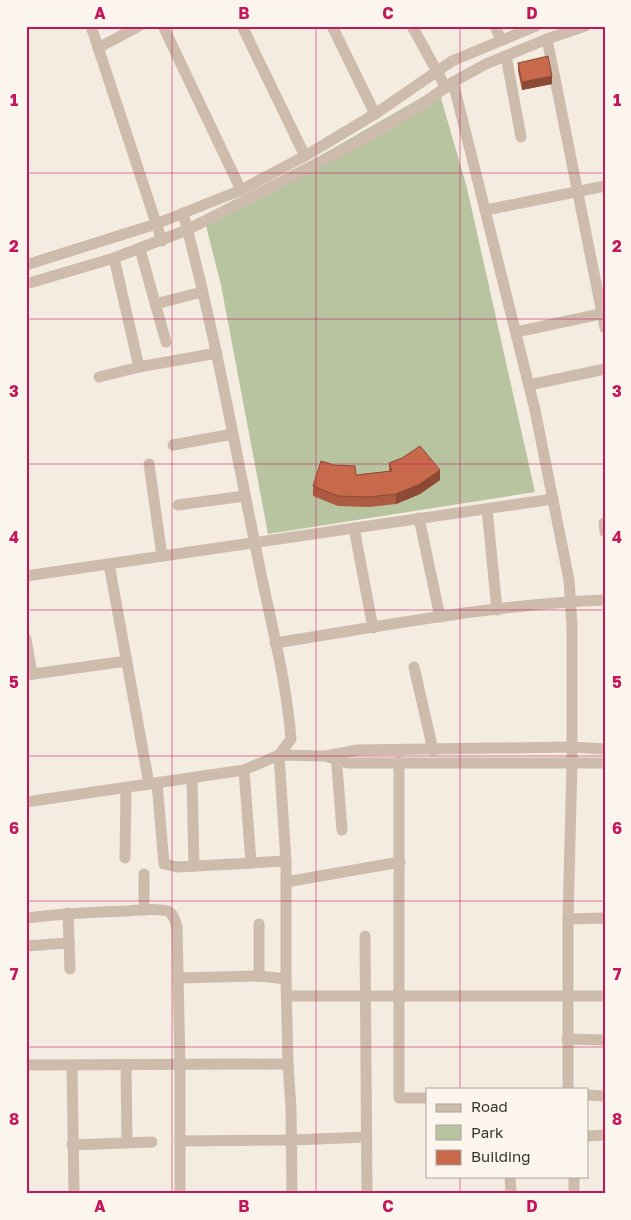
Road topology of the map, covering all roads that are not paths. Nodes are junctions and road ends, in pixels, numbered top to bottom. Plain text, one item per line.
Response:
1 (91, 26) edge
2 (140, 26) edge
3 (163, 26) edge
4 (242, 26) edge
5 (332, 26) edge
6 (412, 26) edge
7 (494, 26) edge
8 (536, 26) edge
9 (585, 26) edge
10 (546, 39) junction
11 (501, 40) junction
12 (98, 48) junction
13 (506, 56) junction
14 (437, 70) junction
15 (449, 85) junction
16 (375, 114) junction
17 (521, 137) dead end
18 (305, 156) junction
19 (605, 186) edge
20 (240, 190) junction
21 (577, 192) junction
22 (486, 210) junction
23 (183, 213) junction
24 (156, 224) junction
25 (187, 230) junction
26 (162, 240) junction
27 (140, 248) junction
28 (114, 258) junction
29 (26, 265) edge
30 (26, 284) edge
31 (202, 292) junction
32 (155, 304) junction
33 (603, 314) edge
34 (605, 328) edge
35 (516, 332) junction
36 (166, 342) dead end
37 (217, 353) junction
38 (139, 367) junction
39 (605, 369) edge
40 (99, 377) dead end
41 (529, 385) junction
42 (233, 434) junction
43 (173, 445) dead end
44 (149, 464) dead end
45 (245, 496) junction
46 (553, 499) junction
47 (178, 505) dead end
48 (487, 509) junction
49 (419, 518) junction
50 (354, 528) junction
51 (254, 542) junction
52 (162, 556) junction
53 (109, 564) junction
54 (26, 576) edge
55 (605, 600) edge
56 (570, 601) junction
57 (497, 610) junction
58 (440, 617) junction
59 (373, 628) junction
60 (26, 638) edge
61 (275, 643) junction
62 (126, 661) junction
63 (414, 667) dead end
64 (29, 675) edge
65 (572, 747) junction
66 (605, 749) edge
67 (433, 750) junction
68 (278, 755) junction
69 (332, 756) junction
70 (399, 762) junction
71 (572, 762) junction
72 (605, 763) edge
73 (244, 770) junction
74 (192, 778) junction
75 (153, 783) junction
76 (126, 788) junction
77 (26, 802) edge
78 (342, 830) dead end
79 (125, 858) dead end
80 (286, 861) junction
81 (400, 862) junction
82 (250, 863) junction
83 (194, 866) junction
84 (144, 874) dead end
85 (286, 882) junction
86 (144, 910) junction
87 (68, 913) junction
88 (26, 918) edge
89 (568, 918) junction
90 (605, 918) edge
91 (259, 924) dead end
92 (365, 936) dead end
93 (70, 943) junction
94 (26, 946) edge
95 (70, 969) dead end
96 (259, 976) junction
97 (178, 978) junction
98 (286, 979) junction
99 (364, 995) junction
100 (287, 996) junction
101 (569, 996) junction
102 (605, 996) edge
103 (400, 998) junction
104 (567, 1039) junction
105 (605, 1040) edge
106 (288, 1064) junction
107 (26, 1065) edge
108 (72, 1065) junction
109 (126, 1065) junction
110 (180, 1065) junction
111 (568, 1088) edge
112 (588, 1095) edge
113 (605, 1096) edge
114 (426, 1098) edge
115 (605, 1135) edge
116 (588, 1136) edge
117 (366, 1137) junction
118 (292, 1140) junction
119 (180, 1141) junction
120 (127, 1142) junction
121 (152, 1142) dead end
122 (72, 1144) junction
123 (510, 1178) edge
124 (574, 1178) edge
125 (74, 1194) edge
126 (180, 1194) edge
127 (292, 1194) edge
128 (367, 1194) edge
129 (511, 1194) edge
130 (574, 1194) edge

1 - 12 street
2 - 12 street
3 - 20 street
4 - 18 street
5 - 16 street
6 - 14 street
7 - 11 street
8 - 11 street
9 - 10 street
10 - 13 street
10 - 21 street
11 - 14 street
12 - 24 street
13 - 15 street
13 - 17 street
14 - 15 street
14 - 16 street
15 - 22 street
15 - 25 street
16 - 18 street
18 - 20 street
19 - 21 street
20 - 23 street
21 - 22 street
21 - 33 street
22 - 35 street
23 - 24 street
23 - 25 street
24 - 26 street
24 - 29 street
25 - 26 street
25 - 31 street
26 - 27 street
27 - 28 street
27 - 32 street
28 - 30 street
28 - 38 street
31 - 32 street
31 - 37 street
32 - 36 street
33 - 34 street
33 - 35 street
35 - 41 street
37 - 38 street
37 - 42 street
38 - 40 street
39 - 41 street
41 - 46 street
42 - 43 street
42 - 45 street
44 - 52 street
45 - 47 street
45 - 51 street
46 - 48 street
46 - 56 street
48 - 49 street
48 - 57 street
49 - 50 street
49 - 58 street
50 - 51 street
50 - 59 street
51 - 52 street
51 - 61 street
52 - 53 street
53 - 54 street
53 - 62 street
55 - 56 street
56 - 57 street
56 - 65 street
57 - 58 street
58 - 59 street
59 - 61 street
60 - 64 street
61 - 68 street
62 - 64 street
62 - 75 street
63 - 67 street
65 - 66 street
65 - 67 street
65 - 71 street
67 - 69 street
68 - 69 street
68 - 73 street
68 - 80 street
69 - 70 street
69 - 78 street
70 - 71 street
70 - 81 street
71 - 72 street
71 - 89 street
73 - 74 street
73 - 82 street
74 - 75 street
74 - 83 street
75 - 76 street
75 - 83 street
76 - 77 street
76 - 79 street
80 - 82 street
80 - 85 street
81 - 85 street
81 - 103 street
82 - 83 street
84 - 86 street
85 - 98 street
86 - 87 street
86 - 97 street
87 - 88 street
87 - 93 street
89 - 90 street
89 - 101 street
91 - 96 street
92 - 99 street
93 - 94 street
93 - 95 street
96 - 97 street
96 - 98 street
97 - 110 street
98 - 100 street
99 - 100 street
99 - 103 street
99 - 117 street
100 - 106 street
101 - 102 street
101 - 103 street
101 - 104 street
103 - 114 street
104 - 105 street
104 - 111 street
106 - 110 street
106 - 118 street
107 - 108 street
108 - 109 street
108 - 122 street
109 - 110 street
109 - 120 street
110 - 119 street
112 - 113 street
115 - 116 street
117 - 118 street
117 - 128 street
118 - 119 street
118 - 127 street
119 - 126 street
120 - 121 street
120 - 122 street
122 - 125 street
123 - 129 street
124 - 130 street

